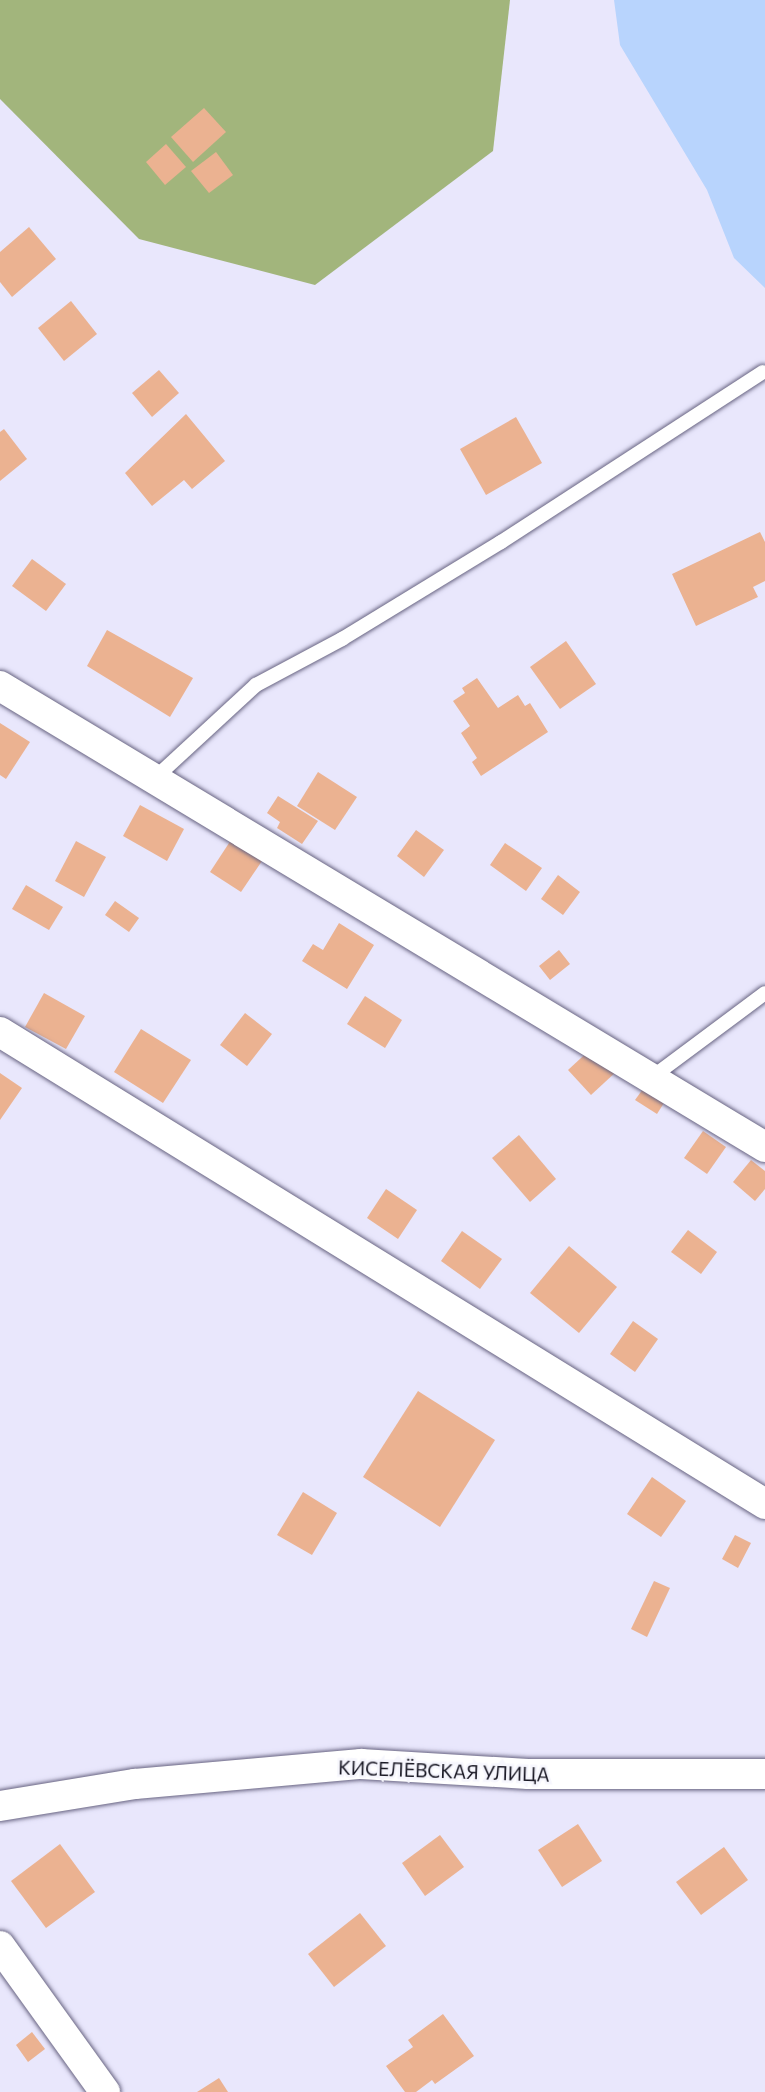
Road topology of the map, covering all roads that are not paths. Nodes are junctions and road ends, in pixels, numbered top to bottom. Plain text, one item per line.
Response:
1 (763, 372) dead end
2 (0, 686) edge
3 (154, 779) junction
4 (765, 993) edge
5 (0, 1032) edge
6 (651, 1078) junction
7 (765, 1147) edge
8 (765, 1504) edge
9 (765, 1774) edge
10 (0, 1806) edge
11 (0, 1946) edge
12 (105, 2092) edge

1 - 3 lane
2 - 3 street
3 - 6 street
4 - 6 lane
5 - 8 street
6 - 7 street
9 - 10 street, КИСЕЛЁВСКАЯ УЛИЦА
11 - 12 street

